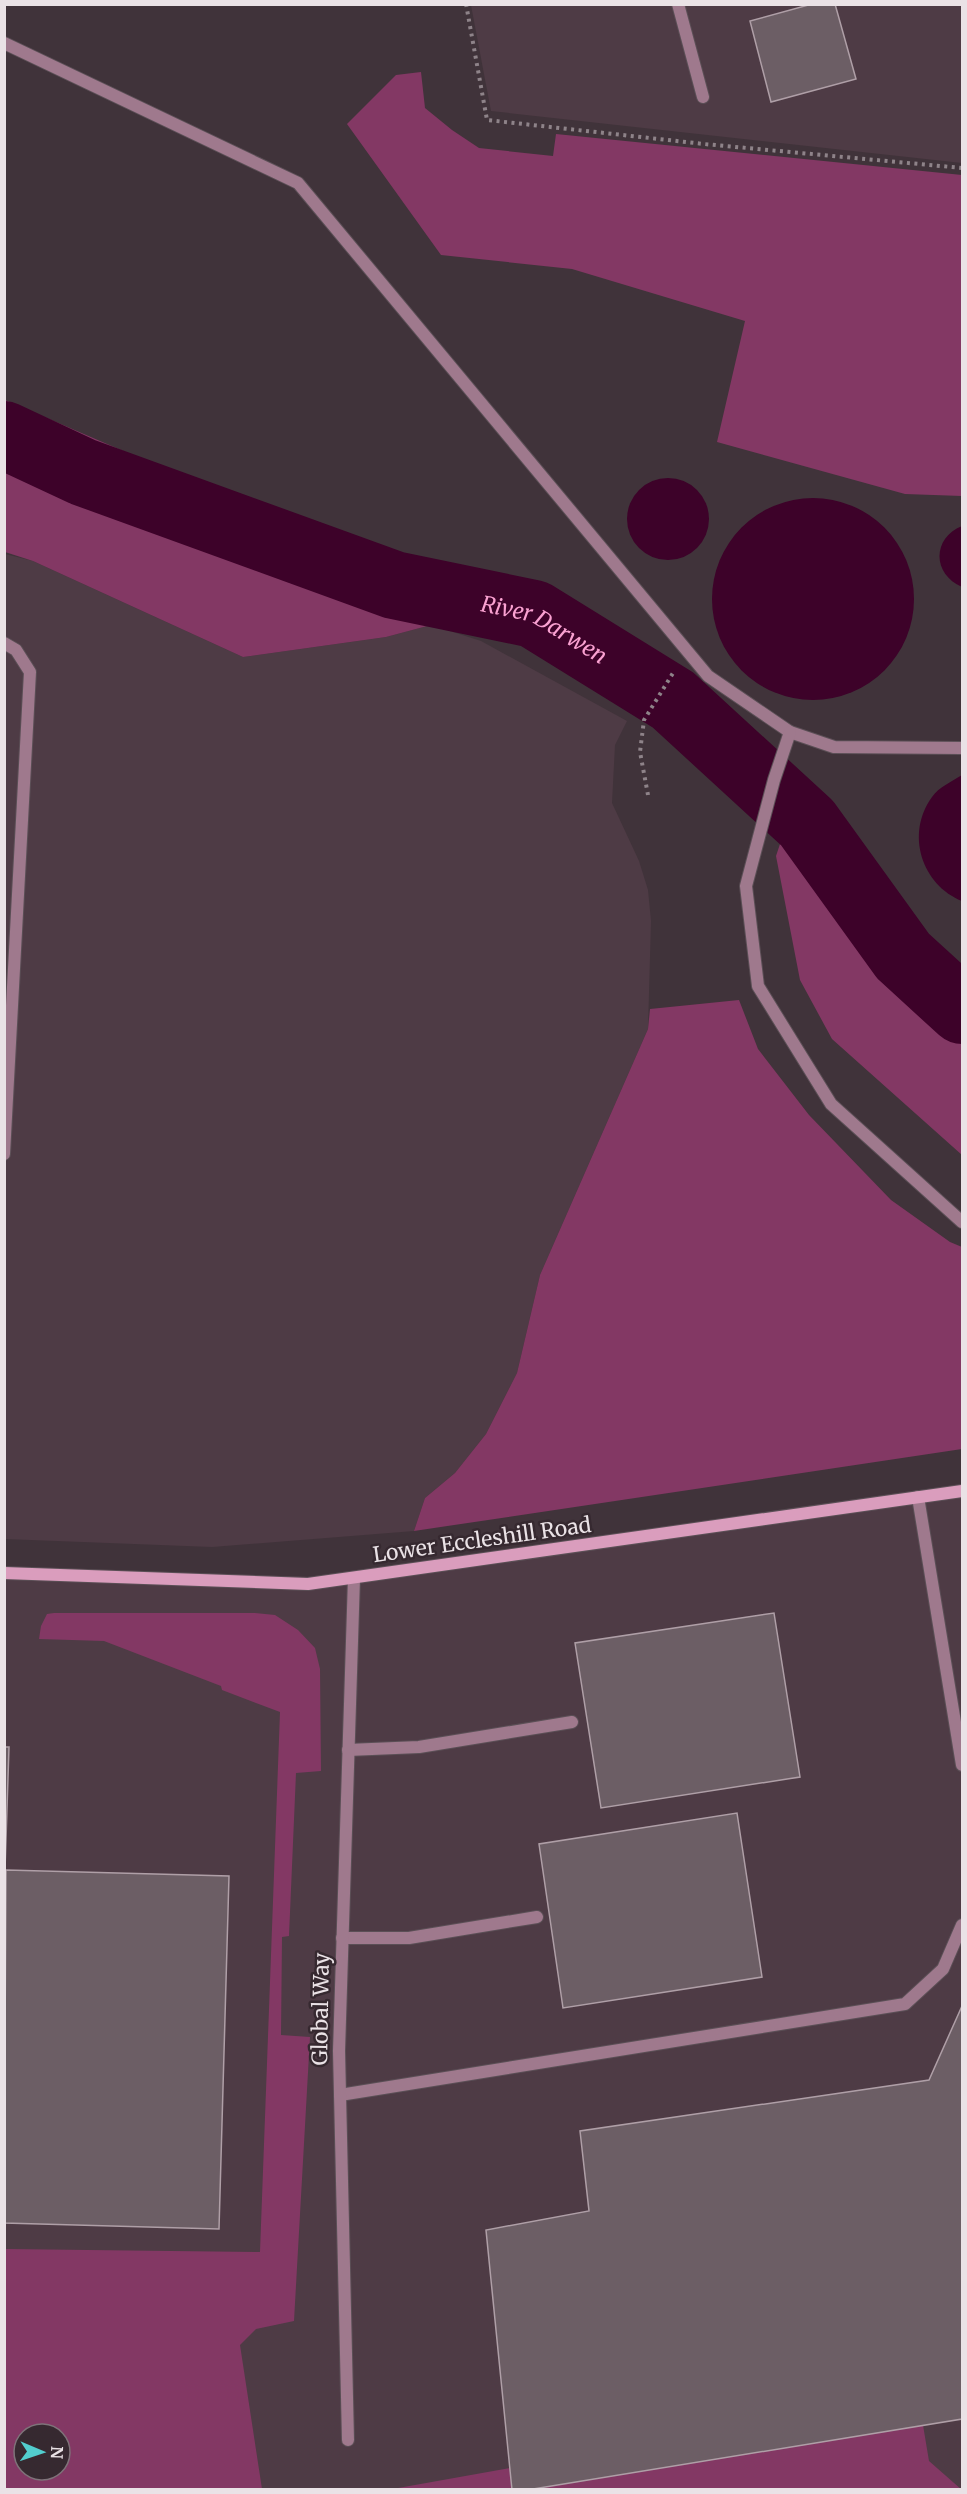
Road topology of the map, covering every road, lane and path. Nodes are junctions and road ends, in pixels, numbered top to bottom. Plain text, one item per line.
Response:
1 (466, 4) edge
2 (678, 4) edge
3 (4, 43) edge
4 (703, 97) dead end
5 (963, 168) edge
6 (4, 643) edge
7 (673, 673) dead end
8 (790, 732) junction
9 (963, 748) edge
10 (648, 795) dead end
11 (4, 1154) edge
12 (963, 1222) edge
13 (963, 1491) edge
14 (918, 1497) junction
15 (4, 1573) edge
16 (354, 1578) junction
17 (572, 1722) dead end
18 (348, 1750) junction
19 (963, 1765) edge
20 (537, 1917) dead end
21 (963, 1925) edge
22 (342, 1938) junction
23 (340, 2095) junction
24 (348, 2440) dead end

1 - 5 path
2 - 4 lane
3 - 8 lane
6 - 11 lane
7 - 10 path
8 - 9 lane
8 - 12 lane
13 - 14 street, Lower Eccleshill Road
14 - 16 street, Lower Eccleshill Road
14 - 19 lane
15 - 16 street, Lower Eccleshill Road
16 - 18 lane, Global Way
17 - 18 lane
18 - 22 lane, Global Way
20 - 22 lane
21 - 23 lane
22 - 23 lane, Global Way
23 - 24 lane, Global Way

